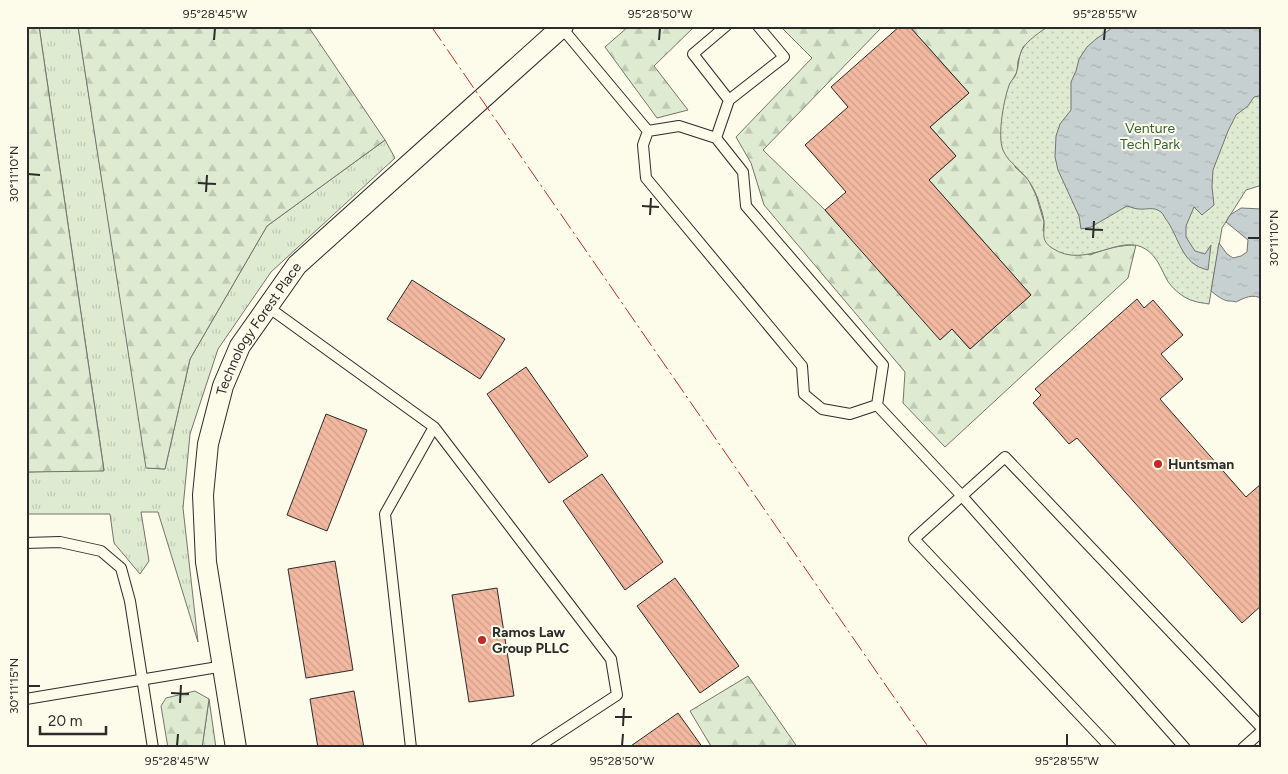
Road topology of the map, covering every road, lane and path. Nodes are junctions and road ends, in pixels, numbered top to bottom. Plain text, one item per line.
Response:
1 (726, 26) edge
2 (758, 26) edge
3 (562, 27) edge
4 (730, 100) junction
5 (648, 131) junction
6 (716, 138) junction
7 (268, 307) junction
8 (877, 405) junction
9 (434, 427) junction
10 (962, 496) junction
11 (26, 542) edge
12 (224, 666) junction
13 (143, 680) junction
14 (26, 699) edge
15 (1262, 730) edge
16 (153, 748) edge
17 (236, 748) edge
18 (411, 748) edge
19 (536, 748) edge
20 (1111, 748) edge
21 (1184, 748) edge
22 (1243, 748) edge

1 - 4 lane
2 - 4 lane
3 - 5 lane
3 - 7 street, Technology Forest Place
4 - 6 lane
5 - 6 lane
5 - 8 lane
6 - 8 lane
7 - 9 lane
7 - 12 street, Technology Forest Place
8 - 10 lane
9 - 18 lane
9 - 19 lane
10 - 15 lane
10 - 20 lane
10 - 21 lane
11 - 13 lane
12 - 13 lane
12 - 17 street, Technology Forest Place
13 - 14 lane
13 - 16 lane
15 - 22 lane

